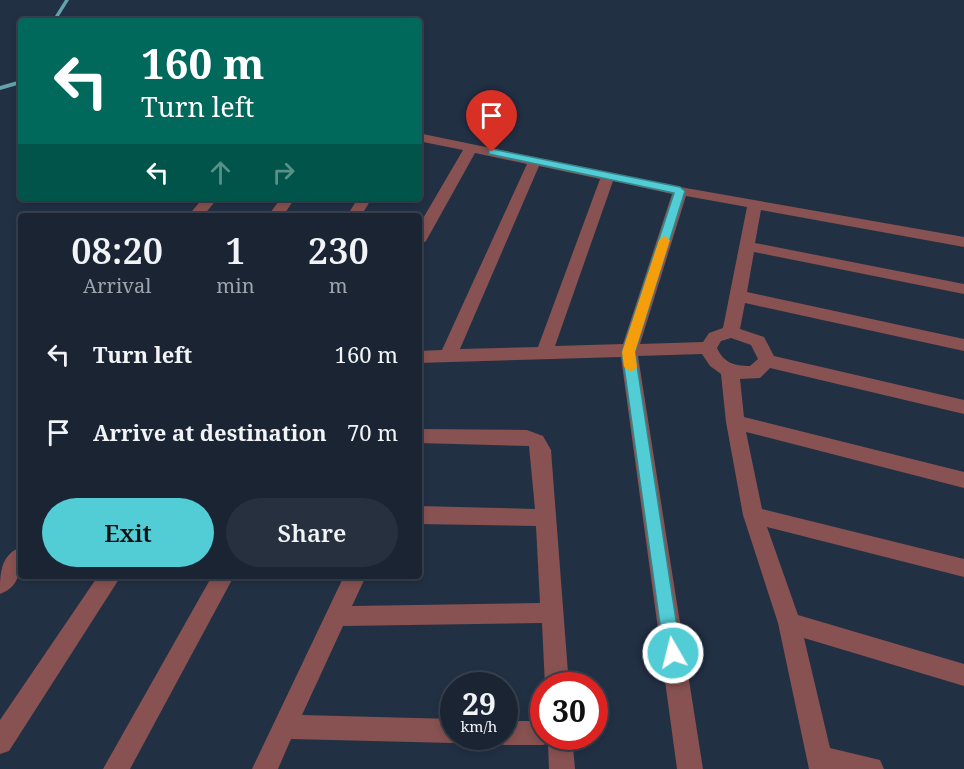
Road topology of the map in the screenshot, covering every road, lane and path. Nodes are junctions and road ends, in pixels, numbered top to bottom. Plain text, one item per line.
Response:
1 (422, 138) edge
2 (471, 148) junction
3 (535, 160) junction
4 (608, 175) junction
5 (680, 191) junction
6 (208, 201) edge
7 (755, 204) junction
8 (198, 213) edge
9 (422, 234) edge
10 (964, 242) edge
11 (747, 246) junction
12 (964, 289) edge
13 (738, 296) junction
14 (731, 333) junction
15 (964, 345) edge
16 (708, 348) junction
17 (629, 352) junction
18 (544, 354) junction
19 (422, 357) edge
20 (448, 357) junction
21 (767, 361) junction
22 (730, 372) junction
23 (964, 407) edge
24 (735, 422) junction
25 (422, 437) edge
26 (964, 480) edge
27 (422, 515) edge
28 (753, 515) junction
29 (545, 518) junction
30 (18, 560) edge
31 (964, 568) edge
32 (108, 579) edge
33 (221, 579) edge
34 (354, 579) edge
35 (0, 584) edge
36 (552, 614) junction
37 (336, 616) junction
38 (789, 623) junction
39 (556, 672) edge
40 (964, 675) edge
41 (284, 727) junction
42 (440, 731) edge
43 (0, 742) edge
44 (561, 750) edge
45 (821, 764) edge
46 (116, 769) edge
47 (265, 769) edge
48 (562, 769) edge
49 (690, 769) edge
50 (871, 769) edge

1 - 2 street
2 - 3 street
2 - 9 street
3 - 4 street
3 - 20 street
4 - 5 street
4 - 18 street
5 - 7 street
5 - 17 street
6 - 8 street
7 - 10 street
7 - 11 street
11 - 12 street
11 - 13 street
13 - 14 street
13 - 15 street
14 - 16 street
14 - 21 street
16 - 17 street
16 - 22 street
17 - 18 street
17 - 49 street
18 - 20 street
19 - 20 street
21 - 22 street
21 - 23 street
22 - 24 street
24 - 26 street
24 - 28 street
25 - 29 street
27 - 29 street
28 - 31 street
28 - 38 street
29 - 36 street
30 - 35 street
32 - 43 street
33 - 46 street
34 - 37 street
36 - 37 street
36 - 39 street
37 - 41 street
38 - 40 street
38 - 45 street
41 - 42 street
41 - 47 street
44 - 48 street
45 - 50 street

